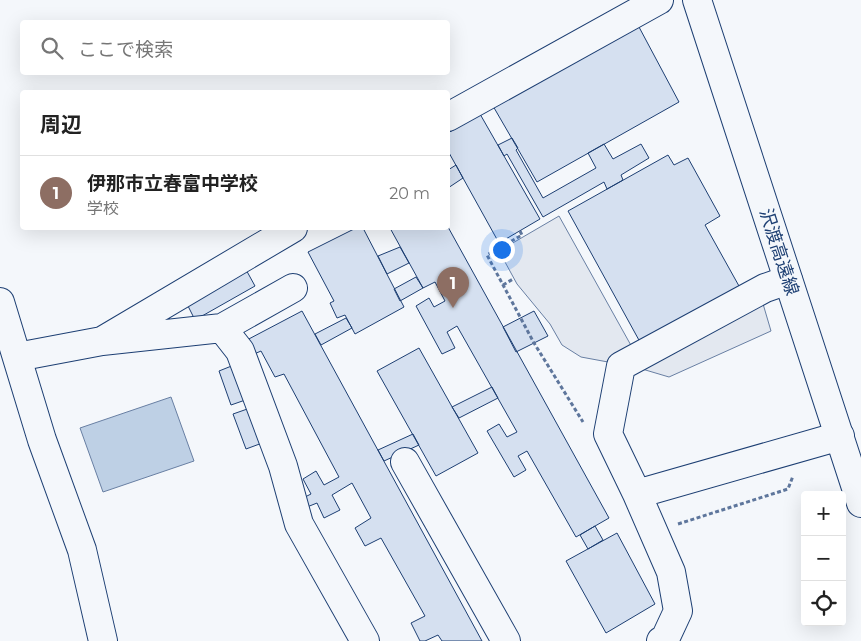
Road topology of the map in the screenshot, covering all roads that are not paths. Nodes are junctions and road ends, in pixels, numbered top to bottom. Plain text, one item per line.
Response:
1 (659, 0) edge
2 (697, 0) edge
3 (450, 116) edge
4 (290, 230) edge
5 (776, 284) junction
6 (293, 288) dead end
7 (0, 302) edge
8 (222, 328) junction
9 (102, 341) junction
10 (17, 357) junction
11 (840, 436) junction
12 (405, 462) dead end
13 (637, 494) junction
14 (861, 503) edge
15 (103, 641) edge
16 (365, 641) edge
17 (506, 641) edge
18 (661, 641) edge

1 - 3 street
2 - 5 street, 沢渡高遠線
4 - 9 street
5 - 11 street, 沢渡高遠線
5 - 13 street
6 - 8 street
7 - 10 street
8 - 9 street
8 - 16 street
9 - 10 street
10 - 15 street
11 - 13 street
11 - 14 street, 沢渡高遠線
12 - 17 street
13 - 18 street

